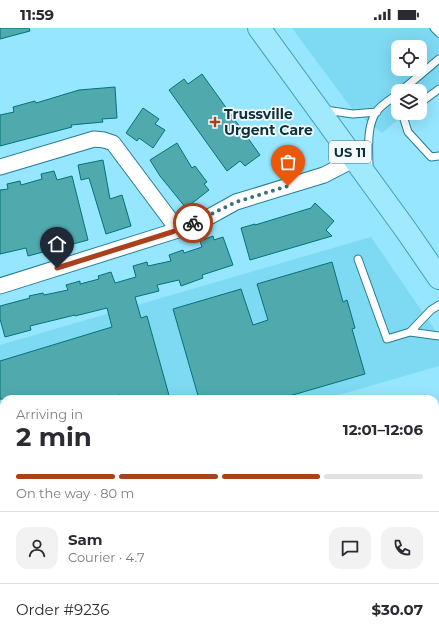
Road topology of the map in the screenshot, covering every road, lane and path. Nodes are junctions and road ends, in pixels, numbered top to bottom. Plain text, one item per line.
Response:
1 (259, 28) edge
2 (434, 28) edge
3 (439, 33) edge
4 (439, 59) edge
5 (409, 84) edge
6 (439, 89) edge
7 (427, 98) edge
8 (391, 100) edge
9 (318, 109) junction
10 (377, 112) junction
11 (404, 120) edge
12 (439, 156) edge
13 (355, 159) junction
14 (0, 167) edge
15 (369, 179) junction
16 (178, 230) junction
17 (358, 259) dead end
18 (439, 278) edge
19 (0, 286) edge
20 (439, 305) edge
21 (410, 332) junction
22 (439, 336) edge

1 - 9 main road, US 11
2 - 3 lane
4 - 5 lane
6 - 7 lane
8 - 10 lane
9 - 10 lane
9 - 13 main road, US 11
10 - 15 lane
11 - 12 lane
13 - 15 main road, US 11
13 - 16 street
14 - 16 street
15 - 18 main road, US 11
16 - 19 street
17 - 21 lane
20 - 21 lane
21 - 22 lane

